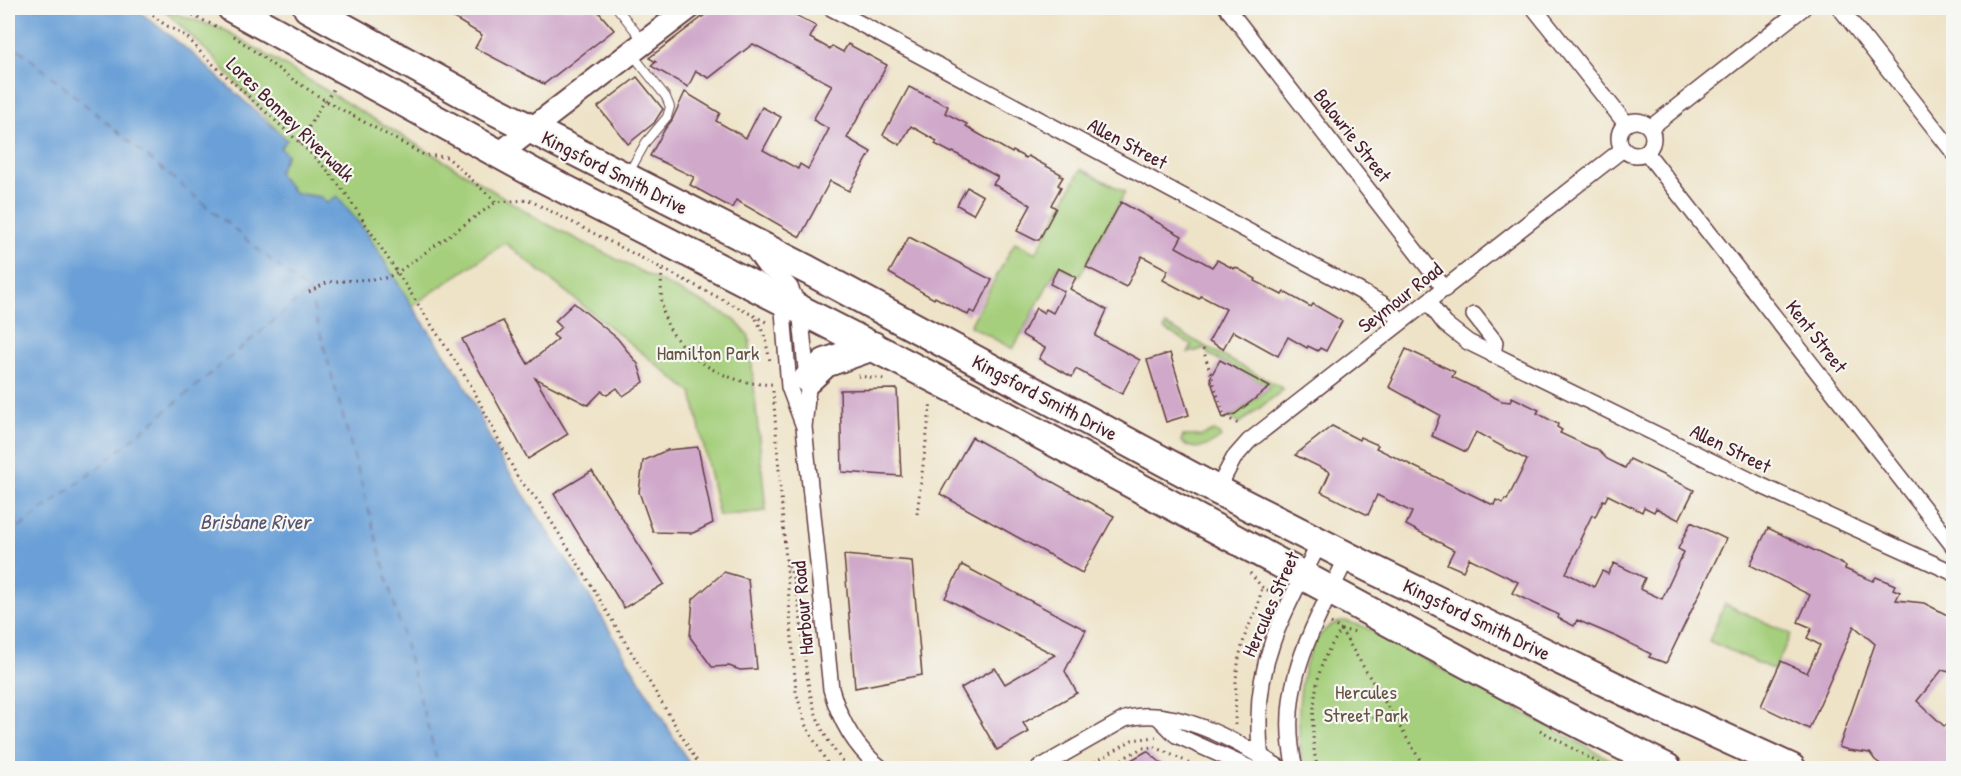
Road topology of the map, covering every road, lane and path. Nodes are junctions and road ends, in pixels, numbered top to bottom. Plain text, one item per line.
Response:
1 (143, 8) edge
2 (176, 8) edge
3 (309, 8) edge
4 (617, 8) edge
5 (689, 8) edge
6 (831, 8) edge
7 (1227, 8) edge
8 (1534, 8) edge
9 (1803, 8) edge
10 (1840, 8) edge
11 (228, 23) edge
12 (637, 47) junction
13 (333, 88) dead end
14 (325, 101) junction
15 (1626, 124) junction
16 (1650, 128) junction
17 (531, 129) junction
18 (300, 143) junction
19 (1623, 149) junction
20 (1646, 152) junction
21 (1953, 153) edge
22 (499, 154) junction
23 (626, 178) junction
24 (496, 202) junction
25 (745, 238) junction
26 (662, 270) junction
27 (398, 272) junction
28 (1445, 289) junction
29 (309, 292) dead end
30 (1428, 302) junction
31 (788, 303) junction
32 (1474, 315) dead end
33 (755, 318) junction
34 (1402, 321) junction
35 (772, 325) dead end
36 (873, 346) junction
37 (1203, 349) dead end
38 (1492, 355) junction
39 (770, 361) dead end
40 (850, 375) dead end
41 (808, 380) junction
42 (891, 382) dead end
43 (921, 396) dead end
44 (1240, 425) dead end
45 (804, 427) junction
46 (1217, 490) junction
47 (917, 514) dead end
48 (1320, 542) junction
49 (1953, 547) edge
50 (1347, 556) junction
51 (787, 558) junction
52 (1242, 569) dead end
53 (1953, 573) edge
54 (1304, 576) junction
55 (1262, 587) junction
56 (1270, 591) dead end
57 (1332, 591) junction
58 (1349, 715) dead end
59 (1158, 718) junction
60 (1397, 720) junction
61 (1161, 739) dead end
62 (1239, 744) junction
63 (1262, 762) edge
64 (701, 768) edge
65 (830, 768) edge
66 (849, 768) edge
67 (882, 768) edge
68 (1040, 768) edge
69 (1085, 768) edge
70 (1106, 768) edge
71 (1200, 768) edge
72 (1250, 768) edge
73 (1280, 768) edge
74 (1295, 768) edge
75 (1318, 768) edge
76 (1425, 768) edge
77 (1667, 768) edge
78 (1791, 768) edge

1 - 18 path, Lores Bonney Riverwalk
2 - 11 path
3 - 17 highway, Kingsford Smith Drive
4 - 12 lane
5 - 12 street
6 - 34 street, Allen Street
7 - 28 street, Balowrie Street
8 - 15 street
9 - 16 street
10 - 21 street
11 - 14 path
11 - 22 highway, Kingsford Smith Drive
12 - 17 street
12 - 23 lane
13 - 14 path
14 - 18 path
14 - 24 path
15 - 16 street
15 - 19 street
16 - 20 street
17 - 22 street
17 - 23 highway, Kingsford Smith Drive
18 - 27 path, Lores Bonney Riverwalk
19 - 20 street
19 - 28 street, Seymour Road
20 - 49 street, Kent Street
22 - 31 highway, Kingsford Smith Drive
23 - 25 highway, Kingsford Smith Drive
24 - 26 path
24 - 27 path
25 - 31 street, Harbour Road
25 - 46 highway, Kingsford Smith Drive
26 - 33 path
26 - 51 path
27 - 29 path
27 - 64 path, Lores Bonney Riverwalk
28 - 30 street, Seymour Road
30 - 34 street, Seymour Road
30 - 38 street, Allen Street
31 - 36 highway, Kingsford Smith Drive
31 - 41 street, Harbour Road
31 - 45 street, Harbour Road
32 - 38 street
33 - 35 path
33 - 39 path
34 - 46 street, Seymour Road
36 - 41 highway
36 - 54 highway, Kingsford Smith Drive
37 - 44 path
38 - 53 street, Allen Street
40 - 42 path
41 - 45 street, Harbour Road
43 - 47 path
45 - 67 street, Harbour Road
46 - 48 highway, Kingsford Smith Drive
48 - 50 highway, Kingsford Smith Drive
48 - 54 street, Hercules Street
50 - 57 street
50 - 78 highway, Kingsford Smith Drive
51 - 65 path
51 - 66 path
52 - 55 path
54 - 57 highway, Kingsford Smith Drive
54 - 63 street, Hercules Street
55 - 56 path
55 - 62 path
57 - 74 street
57 - 77 highway, Kingsford Smith Drive
58 - 60 path
59 - 62 street
59 - 68 street
59 - 72 street
60 - 75 path
60 - 76 path
61 - 69 path
62 - 63 street
63 - 73 street
70 - 71 path

